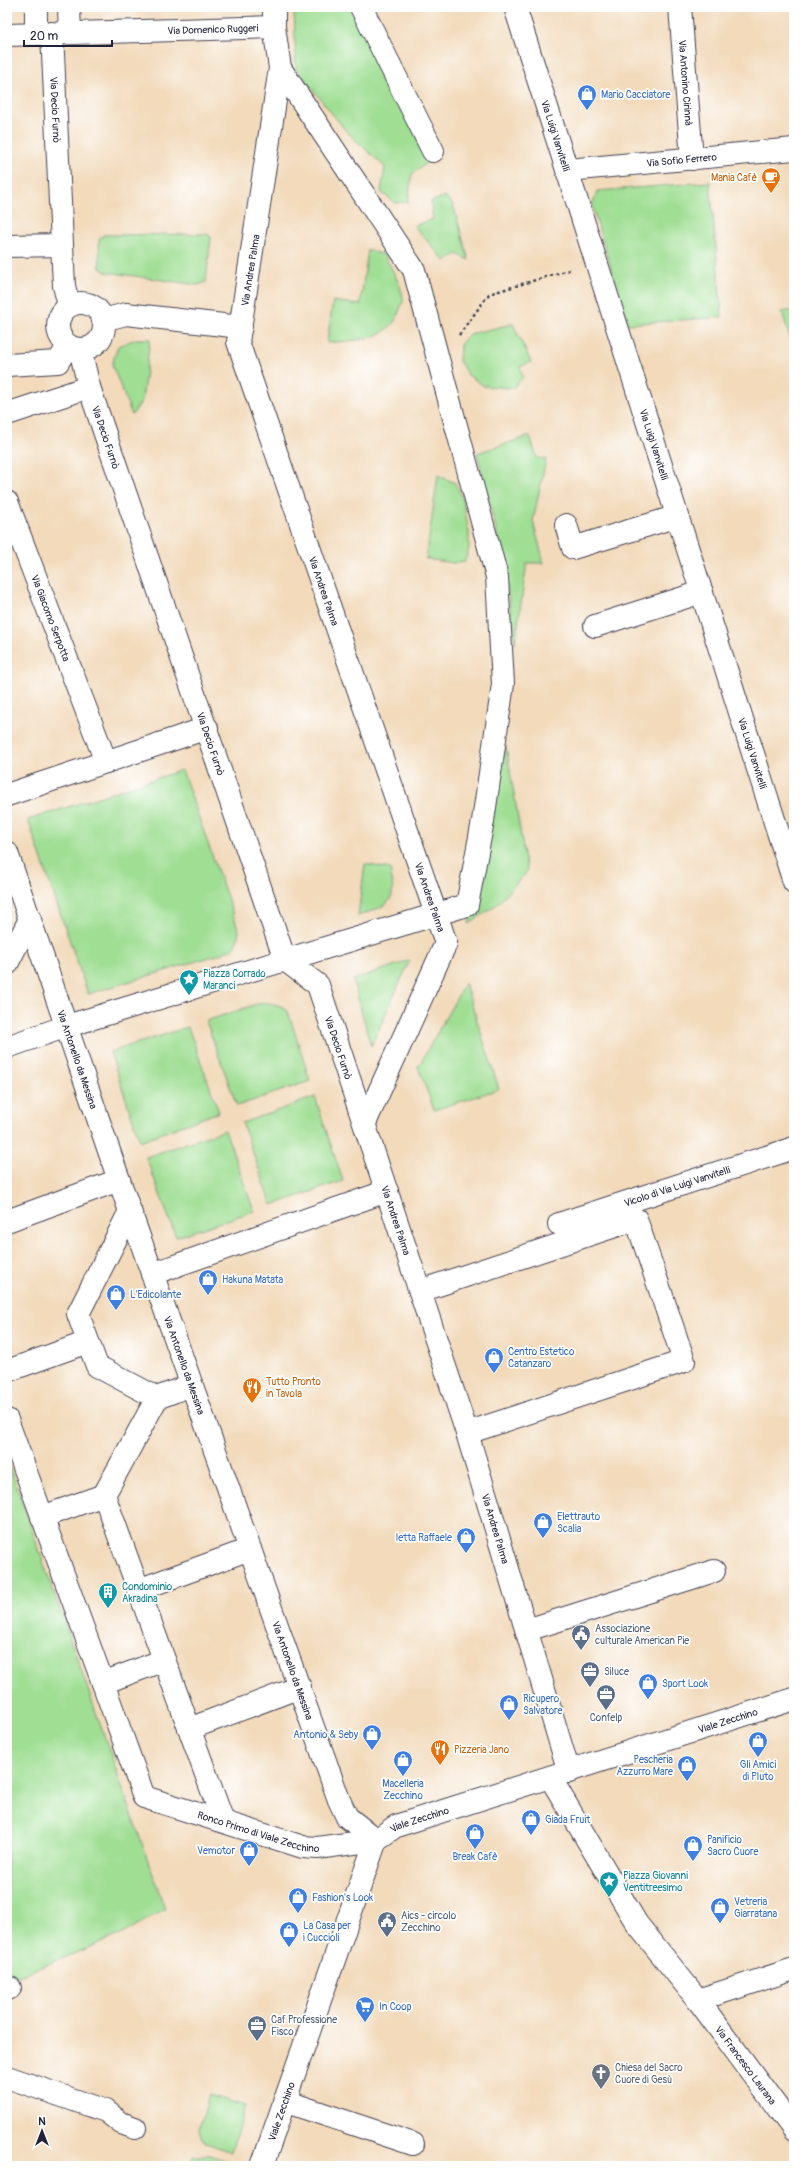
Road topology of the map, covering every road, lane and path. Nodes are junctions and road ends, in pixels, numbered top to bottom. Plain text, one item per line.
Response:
1 (36, 7) edge
2 (69, 7) edge
3 (361, 7) edge
4 (515, 7) edge
5 (680, 7) edge
6 (274, 17) edge
7 (53, 34) junction
8 (7, 35) edge
9 (280, 68) junction
10 (794, 149) edge
11 (433, 150) dead end
12 (692, 159) junction
13 (568, 170) junction
14 (62, 245) junction
15 (7, 246) edge
16 (597, 261) junction
17 (69, 305) junction
18 (103, 320) junction
19 (241, 327) junction
20 (74, 348) junction
21 (439, 362) junction
22 (7, 365) edge
23 (89, 387) junction
24 (7, 414) edge
25 (7, 502) edge
26 (678, 516) junction
27 (566, 525) dead end
28 (702, 592) junction
29 (595, 626) dead end
30 (207, 728) junction
31 (106, 762) junction
32 (7, 795) edge
33 (789, 848) edge
34 (7, 854) edge
35 (794, 882) edge
36 (436, 914) junction
37 (30, 919) junction
38 (285, 960) junction
39 (7, 964) edge
40 (67, 1026) junction
41 (7, 1047) edge
42 (365, 1123) junction
43 (794, 1148) edge
44 (119, 1180) junction
45 (387, 1191) junction
46 (130, 1211) junction
47 (7, 1221) edge
48 (559, 1224) dead end
49 (152, 1274) junction
50 (420, 1291) junction
51 (88, 1342) junction
52 (7, 1371) edge
53 (191, 1385) junction
54 (157, 1398) junction
55 (7, 1420) edge
56 (467, 1433) junction
57 (104, 1495) junction
58 (42, 1517) junction
59 (250, 1549) junction
60 (714, 1571) dead end
61 (138, 1590) junction
62 (527, 1630) junction
63 (164, 1660) junction
64 (102, 1683) junction
65 (300, 1687) junction
66 (794, 1699) edge
67 (189, 1730) junction
68 (559, 1775) junction
69 (223, 1821) junction
70 (376, 1840) junction
71 (794, 1969) edge
72 (698, 2000) junction
73 (7, 2077) edge
74 (284, 2101) junction
75 (135, 2128) dead end
76 (794, 2130) edge
77 (413, 2144) dead end
78 (262, 2166) edge

1 - 7 street
2 - 7 street
3 - 11 street
4 - 13 street, Via Luigi Vanvitelli
5 - 12 street, Via Antonino Cirinnà
6 - 7 street, Via Domenico Ruggeri
6 - 9 street, Via Andrea Palma
7 - 8 street, Via Domenico Ruggeri
7 - 14 street, Via Decio Furnò
9 - 19 street, Via Andrea Palma
9 - 21 street
10 - 12 street, Via Sofio Ferrero
12 - 13 street, Via Sofio Ferrero
13 - 16 street, Via Luigi Vanvitelli
14 - 15 street
14 - 17 street, Via Decio Furnò
16 - 21 path
16 - 26 street, Via Luigi Vanvitelli
17 - 18 street
17 - 20 street
18 - 19 street
18 - 20 street
19 - 36 street, Via Andrea Palma
20 - 22 street
20 - 23 street, Via Decio Furnò
21 - 36 street
23 - 24 street
23 - 30 street, Via Decio Furnò
25 - 31 street, Via Giacomo Serpotta
26 - 27 street
26 - 28 street, Via Luigi Vanvitelli
28 - 29 street
28 - 33 street, Via Luigi Vanvitelli
30 - 31 street
30 - 38 street, Via Decio Furnò
31 - 32 street
33 - 35 street, Via Luigi Vanvitelli
34 - 37 street, Via Antonello da Messina
36 - 38 street
36 - 42 street, Via Andrea Palma
37 - 39 street
37 - 40 street, Via Antonello da Messina
38 - 40 street
38 - 42 street, Via Decio Furnò
40 - 41 street
40 - 44 street, Via Antonello da Messina
42 - 45 street, Via Andrea Palma
43 - 48 street, Vicolo di Via Luigi Vanvitelli
44 - 46 street, Via Antonello da Messina
44 - 47 street
45 - 49 street
45 - 50 street, Via Andrea Palma
46 - 49 street, Via Antonello da Messina
46 - 51 street
49 - 53 street, Via Antonello da Messina
50 - 56 street, Via Andrea Palma
50 - 56 street
51 - 52 street
51 - 54 street
53 - 54 street
53 - 59 street, Via Antonello da Messina
54 - 57 street
55 - 58 street
56 - 62 street, Via Andrea Palma
57 - 58 street
57 - 61 street
58 - 64 street
59 - 61 street
59 - 65 street, Via Antonello da Messina
60 - 62 street
61 - 63 street
62 - 68 street, Via Andrea Palma
63 - 64 street
63 - 67 street
64 - 69 street, Ronco Primo di Viale Zecchino
65 - 67 street
65 - 70 street, Via Antonello da Messina
66 - 68 street, Viale Zecchino
67 - 69 street
68 - 70 street, Viale Zecchino
68 - 72 street, Via Francesco Laurana
69 - 70 street, Ronco Primo di Viale Zecchino
70 - 74 street, Viale Zecchino
71 - 72 street
72 - 76 street, Via Francesco Laurana
73 - 75 street
74 - 77 street
74 - 78 street, Viale Zecchino

